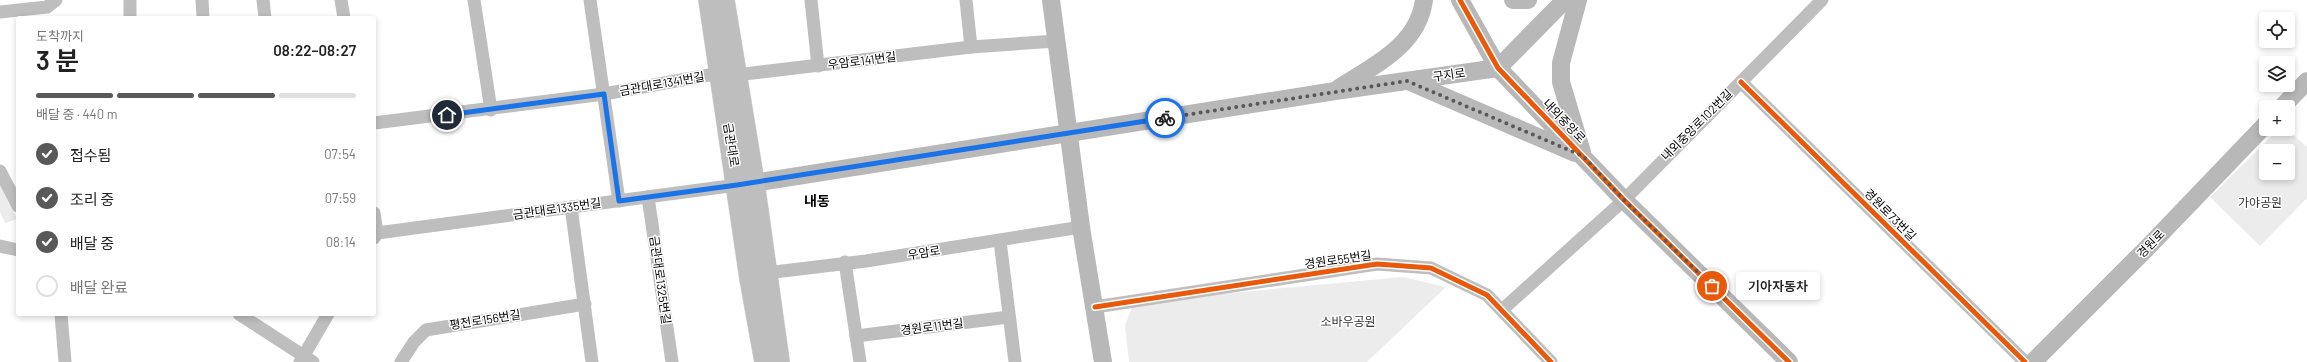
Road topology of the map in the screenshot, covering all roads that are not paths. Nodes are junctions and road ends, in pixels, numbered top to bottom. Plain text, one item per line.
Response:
1 (55, 0) edge
2 (130, 0) edge
3 (202, 0) edge
4 (263, 0) edge
5 (341, 0) edge
6 (474, 0) edge
7 (590, 0) edge
8 (709, 0) edge
9 (724, 0) edge
10 (811, 0) edge
11 (966, 0) edge
12 (1051, 0) edge
13 (1424, 0) edge
14 (1460, 0) edge
15 (1513, 0) edge
16 (1528, 0) edge
17 (1565, 0) edge
18 (1578, 0) edge
19 (1822, 0) edge
20 (0, 12) edge
21 (16, 16) edge
22 (130, 16) edge
23 (203, 16) edge
24 (266, 16) edge
25 (344, 16) edge
26 (1056, 41) junction
27 (971, 47) junction
28 (818, 66) junction
29 (1498, 68) junction
30 (728, 74) junction
31 (1407, 81) junction
32 (2307, 81) edge
33 (1741, 82) junction
34 (1336, 91) junction
35 (604, 94) junction
36 (2289, 100) edge
37 (491, 110) junction
38 (376, 123) edge
39 (2259, 131) edge
40 (1068, 134) junction
41 (1583, 156) junction
42 (0, 171) edge
43 (746, 184) junction
44 (648, 197) junction
45 (1624, 200) junction
46 (619, 201) junction
47 (16, 202) edge
48 (571, 207) junction
49 (1081, 227) junction
50 (376, 236) edge
51 (1000, 241) junction
52 (0, 246) edge
53 (16, 250) edge
54 (845, 262) junction
55 (766, 273) junction
56 (585, 304) junction
57 (1095, 307) junction
58 (1502, 310) junction
59 (61, 316) edge
60 (242, 316) edge
61 (327, 316) edge
62 (1009, 317) junction
63 (856, 336) junction
64 (305, 360) edge
65 (65, 362) edge
66 (401, 362) edge
67 (592, 362) edge
68 (672, 362) edge
69 (765, 362) edge
70 (779, 362) edge
71 (860, 362) edge
72 (1015, 362) edge
73 (1103, 362) edge
74 (1551, 362) edge
75 (1789, 362) edge
76 (2025, 362) edge
77 (2033, 362) edge

1 - 21 street
2 - 22 street
3 - 23 street
4 - 24 street
5 - 25 street
6 - 37 street
7 - 35 street, 금관대로1341번길
8 - 30 main road, 금관대로
9 - 30 main road, 금관대로
10 - 28 street, 우암로141번길
11 - 27 street
12 - 26 street
13 - 34 street
14 - 29 street, 내외중앙로
15 - 16 street
17 - 29 street
18 - 41 street
19 - 33 street, 내외중앙로102번길
20 - 21 street
26 - 27 street, 우암로141번길
26 - 40 street
27 - 28 street, 우암로141번길
28 - 30 street, 금관대로1341번길
29 - 31 street, 구지로
29 - 41 street, 내외중앙로
30 - 35 street, 금관대로1341번길
30 - 43 main road, 금관대로
31 - 34 street, 구지로
31 - 41 street
32 - 36 street
33 - 45 street, 내외중앙로102번길
33 - 76 street, 경원로73번길
34 - 40 street, 구지로
35 - 37 street, 금관대로1341번길
35 - 46 street
37 - 38 street, 금관대로1341번길
39 - 77 street, 경원로
40 - 43 street, 구지로
40 - 49 street
41 - 45 street, 내외중앙로
42 - 47 street
43 - 44 street, 금관대로1335번길
43 - 55 main road, 금관대로
43 - 69 main road, 금관대로
44 - 46 street, 금관대로1335번길
44 - 68 street, 금관대로1325번길
45 - 58 street, 내외중앙로102번길
45 - 75 street, 내외중앙로
46 - 48 street, 금관대로1335번길
48 - 50 street, 금관대로1335번길
48 - 56 street
49 - 51 street, 우암로
49 - 57 street
51 - 54 street, 우암로
51 - 62 street
52 - 53 street
54 - 55 street, 우암로
54 - 63 street
55 - 70 main road, 금관대로
56 - 66 street, 평전로156번길
56 - 67 street
57 - 58 street, 경원로55번길
57 - 73 street
58 - 74 street, 경원로55번길
59 - 65 street
60 - 64 street
61 - 64 street
62 - 63 street, 경원로11번길
62 - 72 street
63 - 71 street

